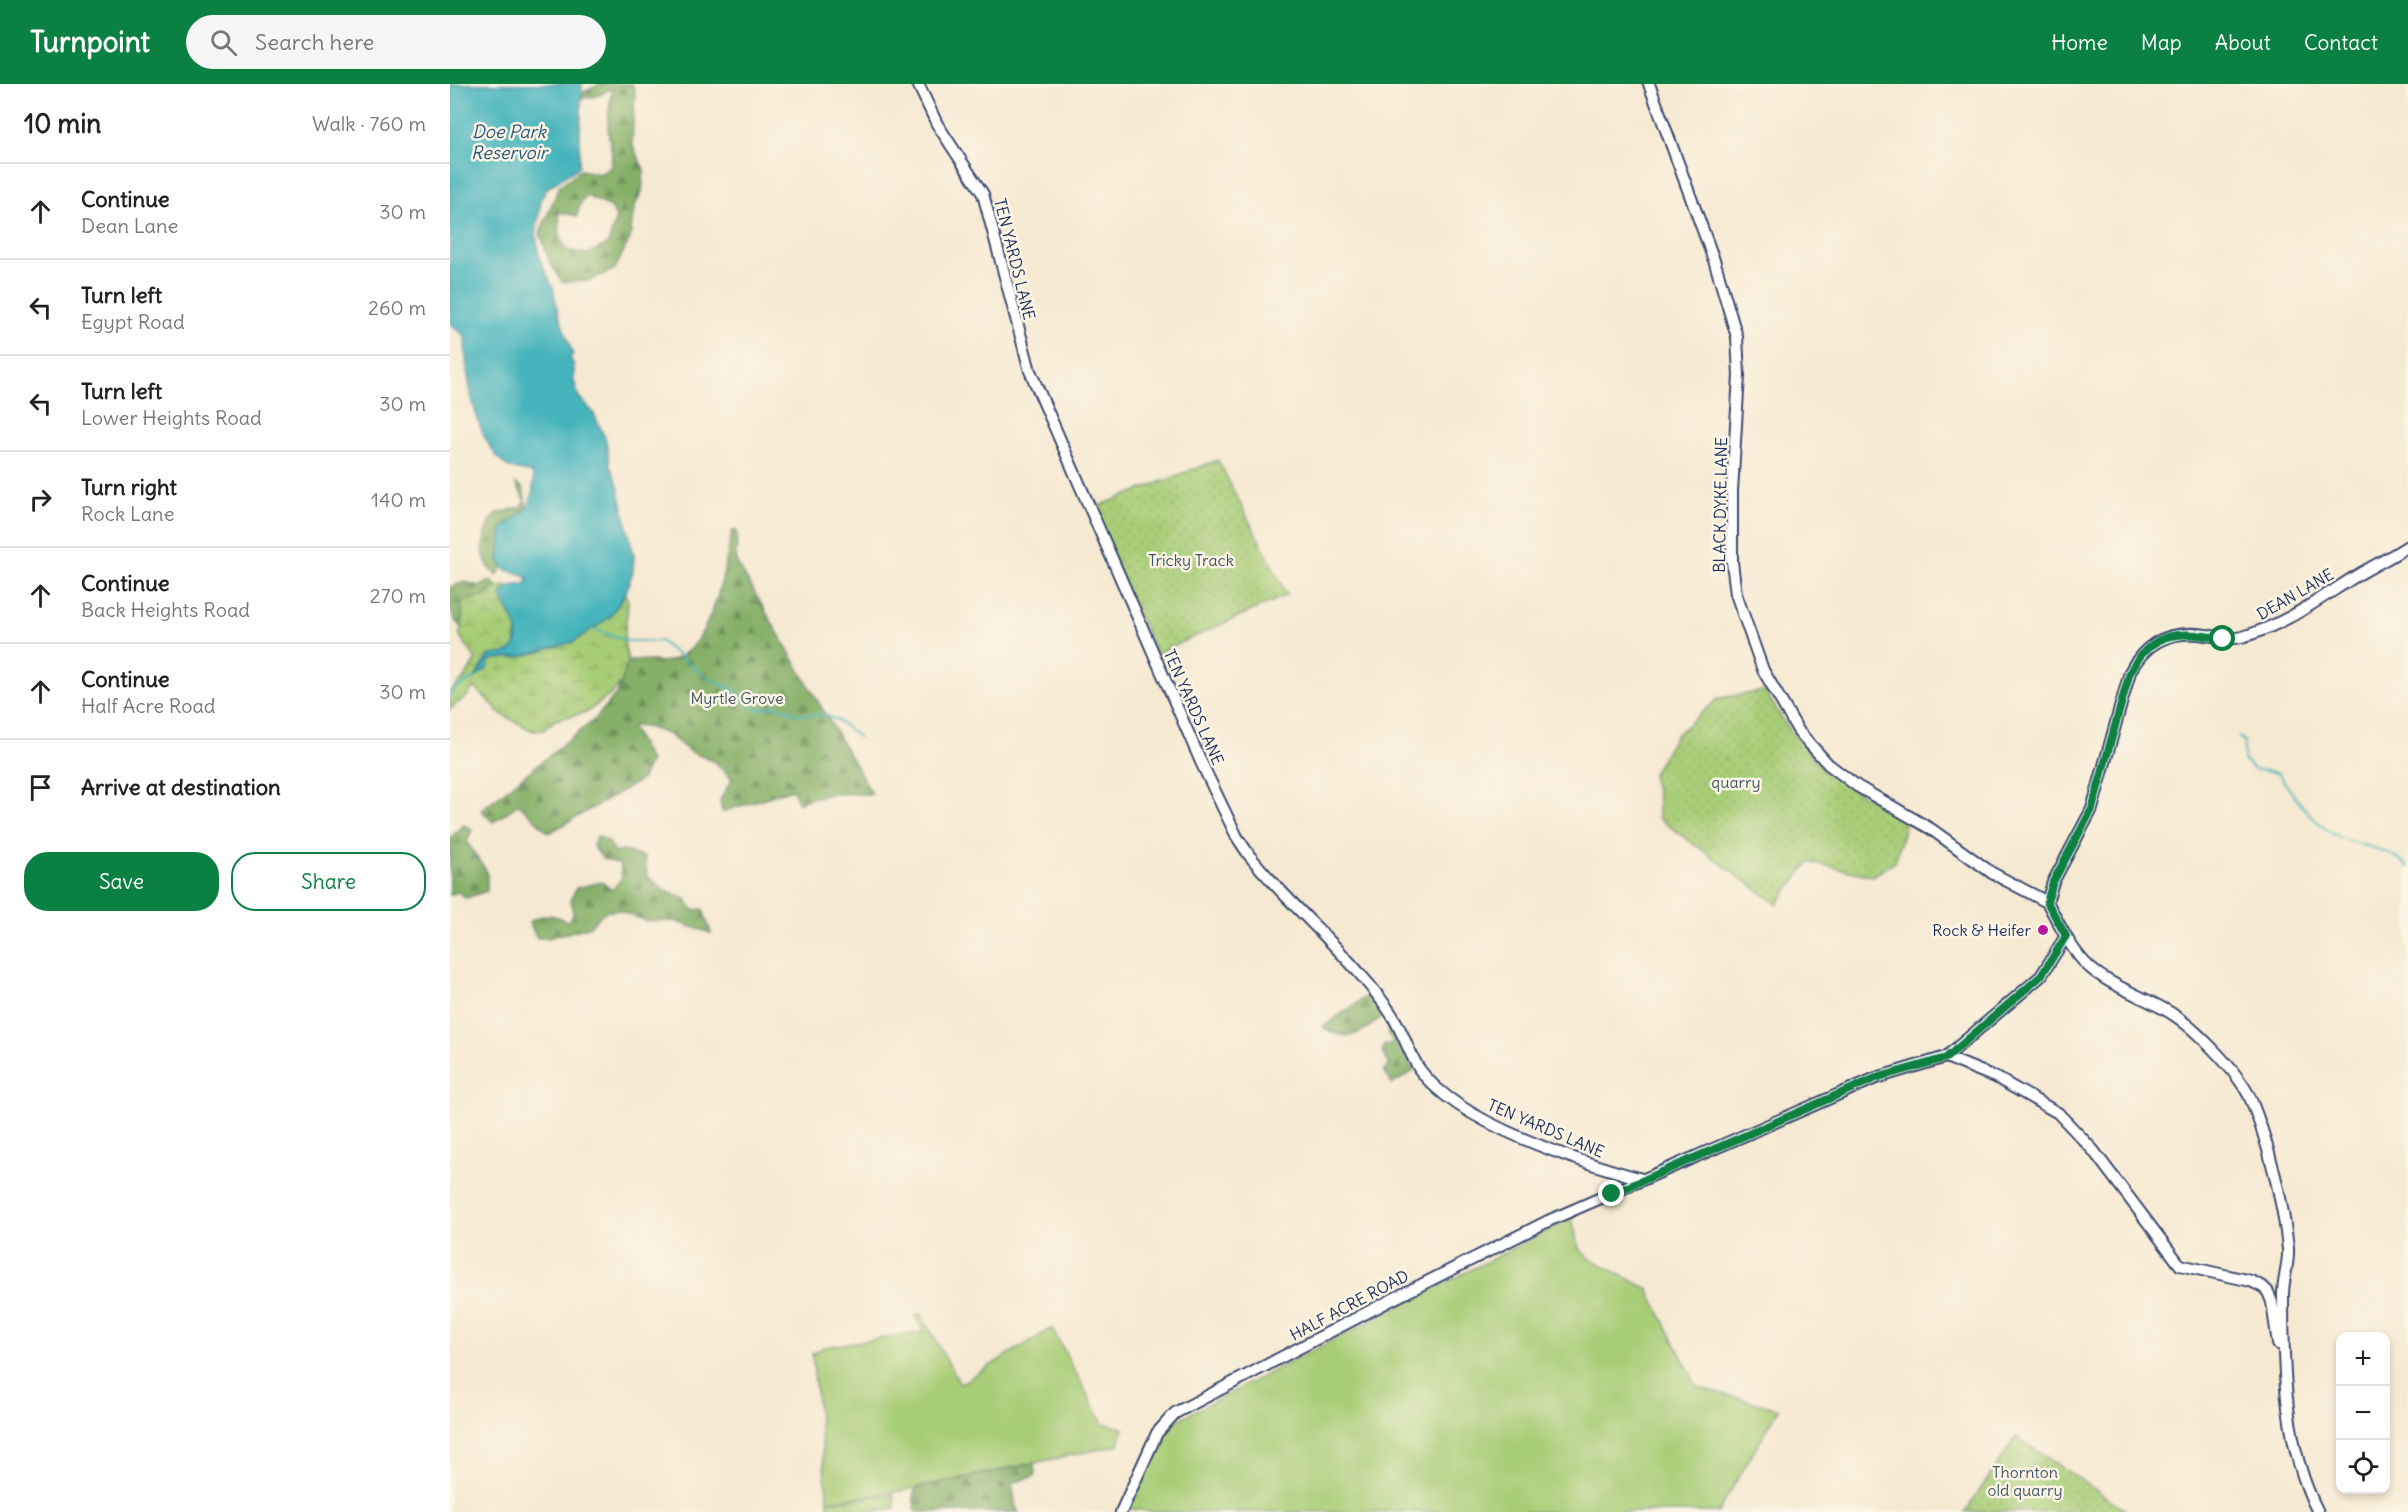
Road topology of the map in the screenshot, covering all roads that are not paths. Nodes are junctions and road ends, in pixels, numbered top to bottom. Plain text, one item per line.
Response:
1 (918, 84) edge
2 (1649, 84) edge
3 (2408, 546) edge
4 (2047, 902) junction
5 (2066, 936) junction
6 (1946, 1058) junction
7 (1612, 1171) junction
8 (1642, 1179) junction
9 (1612, 1194) junction
10 (2283, 1347) junction
11 (1121, 1512) edge
12 (2318, 1512) edge

1 - 7 street, TEN YARDS LANE
2 - 4 street, BLACK DYKE LANE
3 - 4 street, DEAN LANE
4 - 5 street
5 - 6 street
5 - 10 street
6 - 8 street, HALF ACRE ROAD
6 - 10 street
7 - 8 street, TEN YARDS LANE
7 - 9 street
8 - 9 street, HALF ACRE ROAD
9 - 11 street, HALF ACRE ROAD
10 - 12 street

